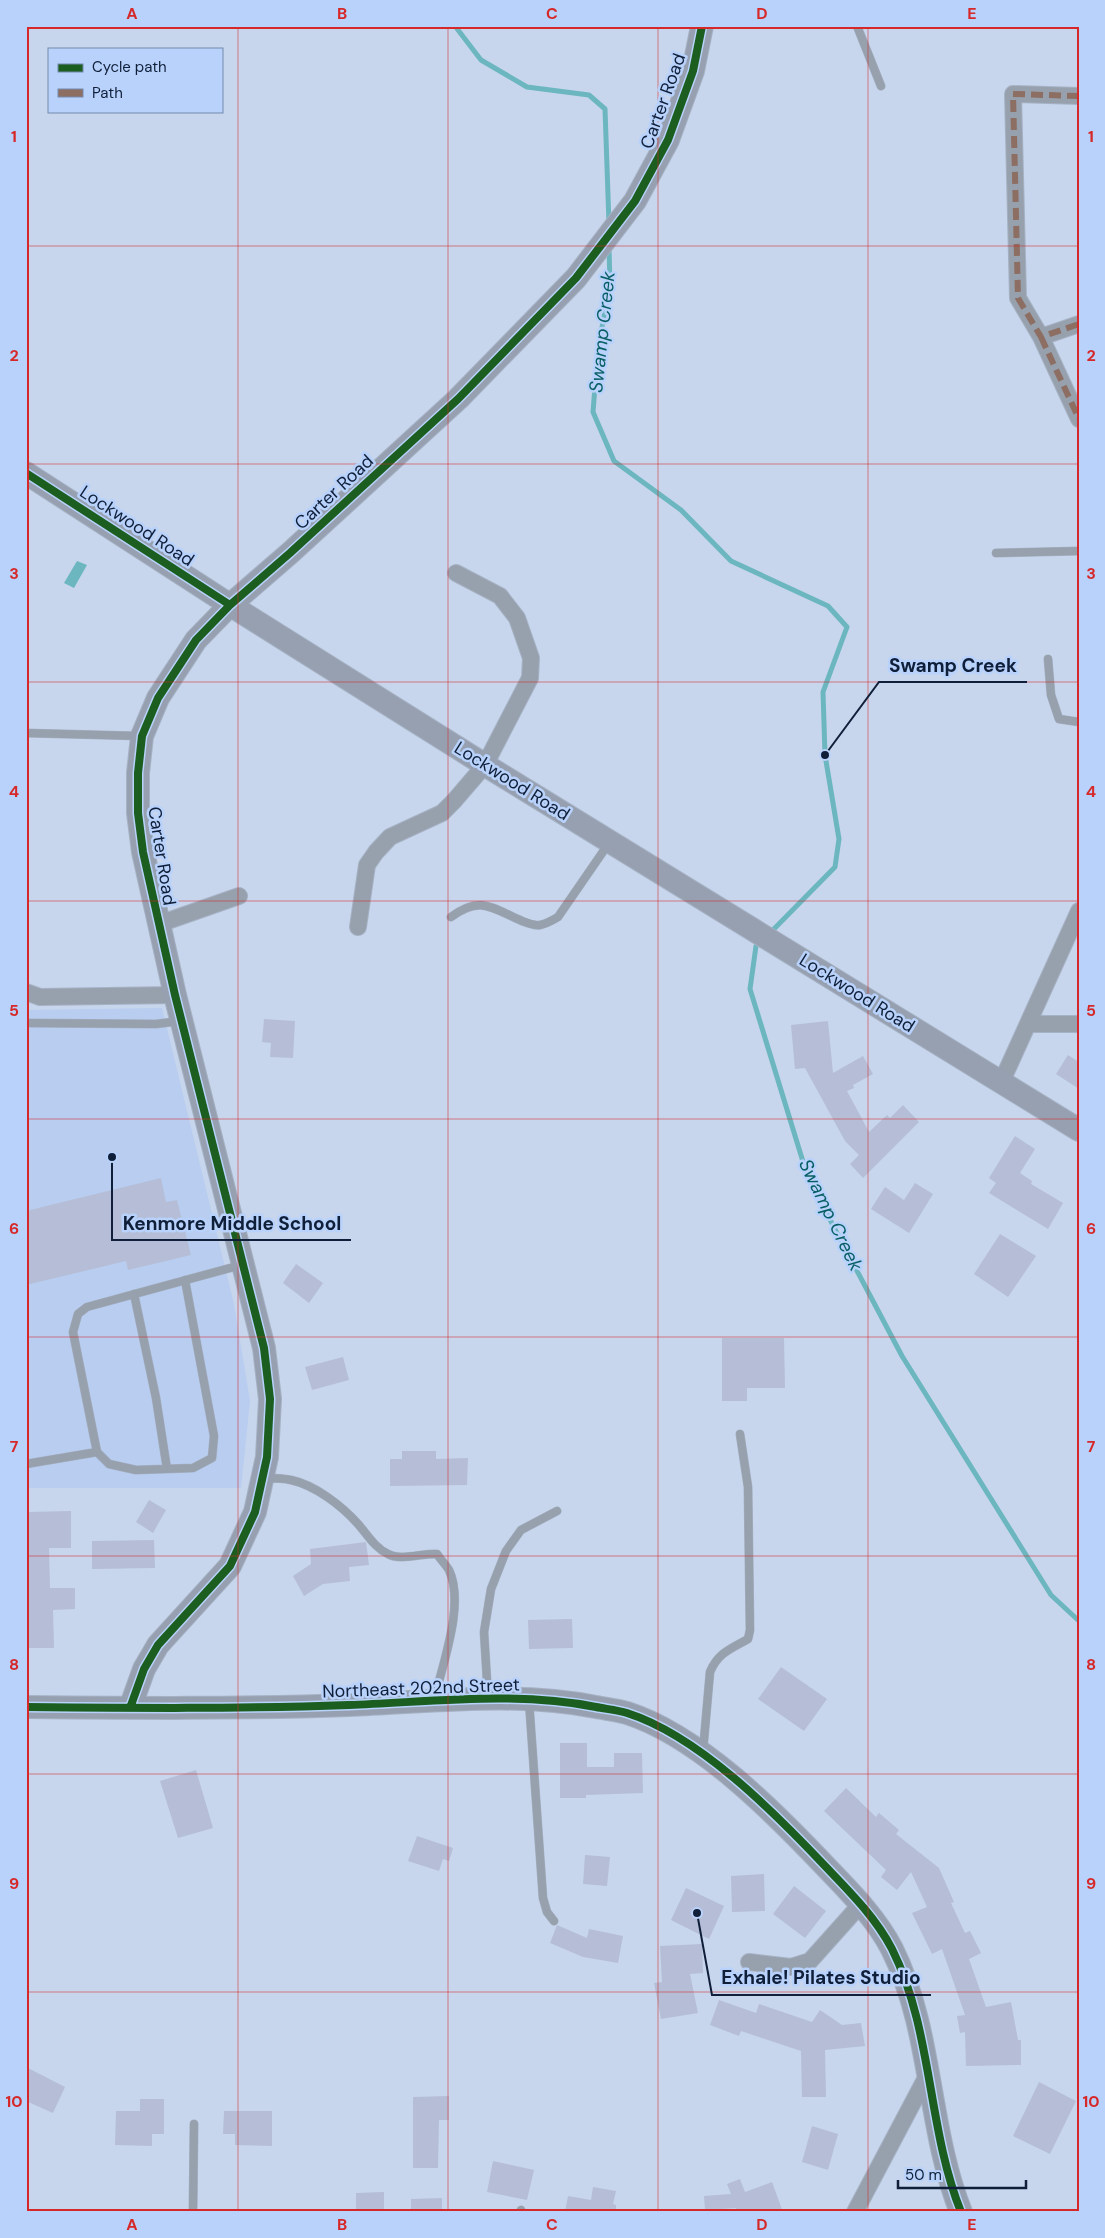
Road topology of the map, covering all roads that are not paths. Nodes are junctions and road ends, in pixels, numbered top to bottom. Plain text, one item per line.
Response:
1 (702, 26) edge
2 (857, 26) edge
3 (881, 86) dead end
4 (1079, 96) edge
5 (1079, 324) edge
6 (1040, 336) junction
7 (1079, 419) edge
8 (26, 473) edge
9 (1079, 551) edge
10 (996, 553) dead end
11 (456, 573) dead end
12 (230, 605) junction
13 (1048, 659) dead end
14 (1079, 722) edge
15 (26, 733) edge
16 (142, 736) junction
17 (485, 765) junction
18 (610, 842) junction
19 (239, 896) dead end
20 (1079, 911) edge
21 (451, 917) dead end
22 (159, 924) junction
23 (358, 927) dead end
24 (26, 992) edge
25 (175, 995) junction
26 (26, 1023) edge
27 (183, 1024) junction
28 (1029, 1024) junction
29 (1079, 1024) edge
30 (1001, 1083) junction
31 (1079, 1130) edge
32 (243, 1264) junction
33 (185, 1280) junction
34 (134, 1294) junction
35 (740, 1434) dead end
36 (97, 1452) junction
37 (26, 1464) edge
38 (167, 1469) junction
39 (262, 1478) junction
40 (557, 1511) dead end
41 (488, 1699) junction
42 (529, 1700) junction
43 (434, 1702) junction
44 (26, 1707) edge
45 (130, 1708) junction
46 (703, 1753) junction
47 (861, 1904) junction
48 (554, 1922) dead end
49 (749, 1962) dead end
50 (928, 2074) junction
51 (194, 2124) dead end
52 (193, 2212) edge
53 (855, 2212) edge
54 (961, 2212) edge

1 - 12 street, Carter Road
2 - 3 lane
4 - 6 street
5 - 6 street
6 - 7 street
8 - 12 street, Lockwood Road
9 - 10 lane
11 - 17 street
12 - 16 street, Carter Road
12 - 17 street, Lockwood Road
13 - 14 lane
15 - 16 lane
16 - 22 street, Carter Road
17 - 18 street, Lockwood Road
17 - 23 street
18 - 21 lane
18 - 30 street, Lockwood Road
19 - 22 street
20 - 28 street
22 - 25 street, Carter Road
24 - 25 street
25 - 27 street, Carter Road
26 - 27 lane
27 - 32 street, Carter Road
28 - 29 street
28 - 30 street
30 - 31 street, Lockwood Road
32 - 33 lane
32 - 39 street, Carter Road
33 - 34 lane
33 - 38 lane
34 - 36 lane
34 - 38 lane
35 - 46 lane
36 - 37 lane
36 - 38 lane
39 - 43 lane
39 - 45 street, Carter Road
40 - 41 lane
41 - 42 street, Northeast 202nd Street
41 - 43 street, Northeast 202nd Street
42 - 46 street, Northeast 202nd Street
42 - 48 lane
43 - 45 street, Northeast 202nd Street
44 - 45 street, Northeast 202nd Street
46 - 47 street, Northeast 202nd Street
47 - 49 street
47 - 50 street, Northeast 202nd Street
50 - 53 street
50 - 54 street, Northeast 202nd Street
51 - 52 lane

